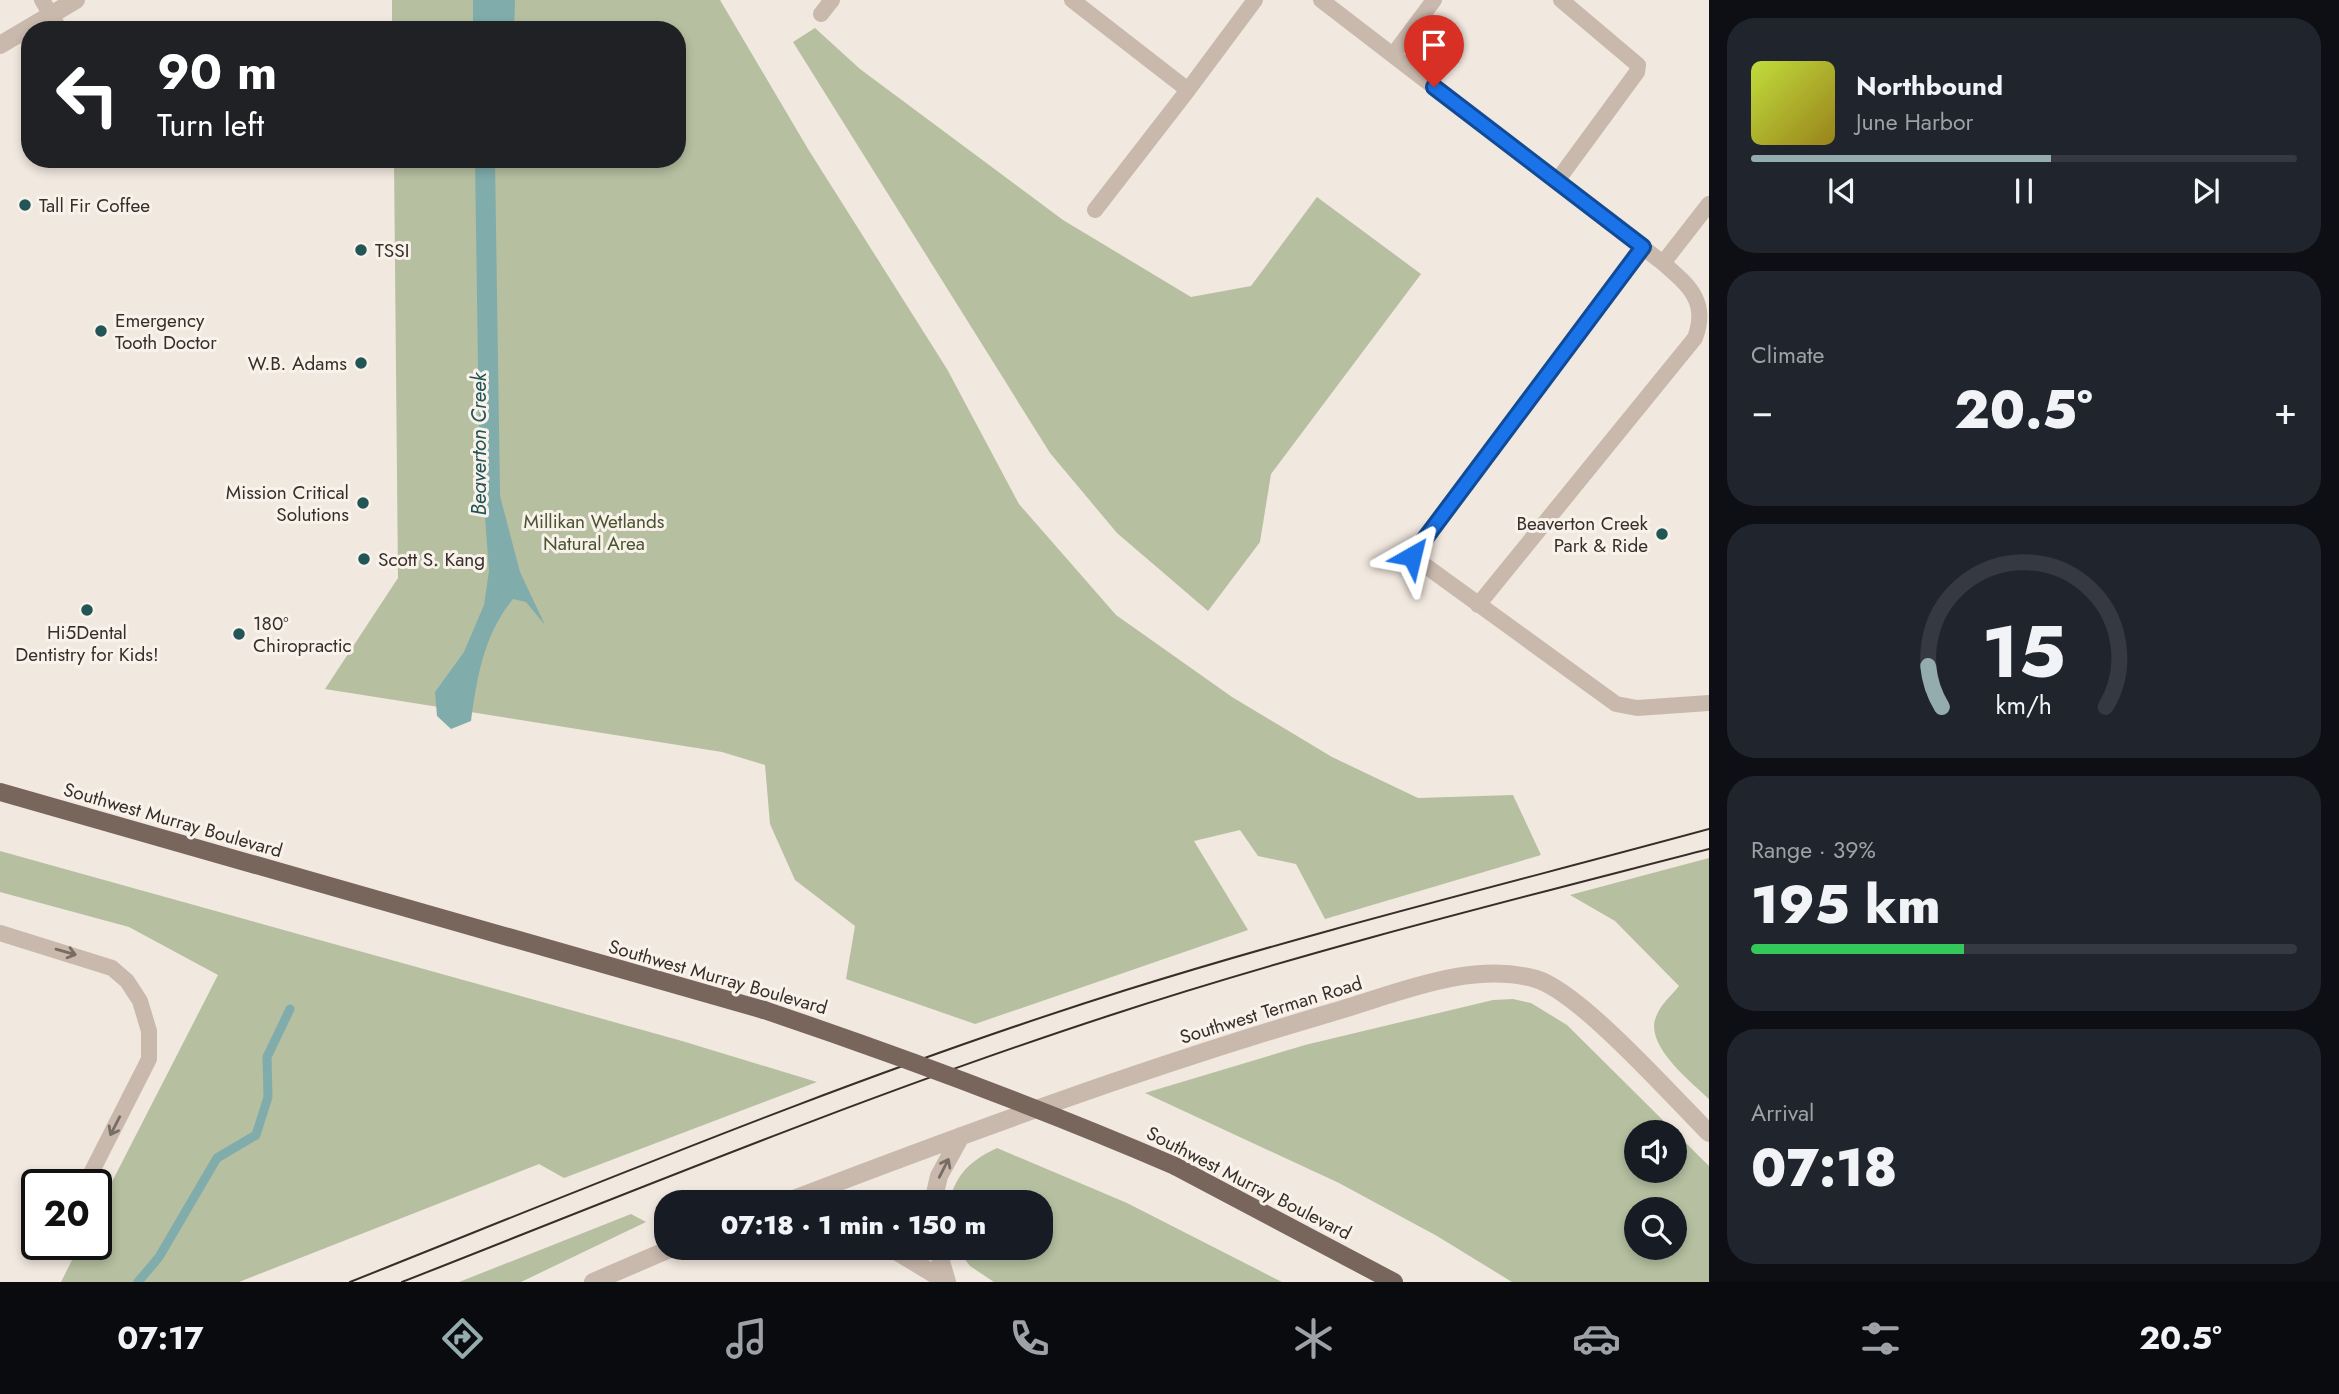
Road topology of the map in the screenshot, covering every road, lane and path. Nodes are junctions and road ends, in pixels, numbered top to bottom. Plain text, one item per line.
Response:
1 (76, 0) edge
2 (832, 0) edge
3 (1072, 0) edge
4 (1255, 0) edge
5 (1321, 0) edge
6 (1434, 0) edge
7 (1561, 0) edge
8 (821, 14) dead end
9 (51, 15) edge
10 (21, 33) edge
11 (0, 45) edge
12 (1393, 55) junction
13 (1188, 90) junction
14 (1557, 181) junction
15 (1709, 204) edge
16 (1095, 210) dead end
17 (1643, 247) junction
18 (1663, 263) junction
19 (1478, 605) junction
20 (1709, 703) edge
21 (0, 792) edge
22 (0, 933) edge
23 (1709, 1133) edge
24 (961, 1136) junction
25 (93, 1169) edge
26 (832, 1190) edge
27 (936, 1190) edge
28 (654, 1256) edge
29 (911, 1260) edge
30 (941, 1260) edge
31 (593, 1282) edge
32 (947, 1282) edge
33 (1394, 1282) edge

1 - 9 street
2 - 8 lane
3 - 13 lane
4 - 13 lane
5 - 12 lane
6 - 12 lane
7 - 14 lane
10 - 11 street
12 - 14 lane
13 - 16 lane
14 - 17 lane
15 - 18 lane
17 - 18 lane
17 - 19 lane
18 - 19 lane
19 - 20 lane
21 - 33 main road, Southwest Murray Boulevard, bridge
22 -> 25 lane
23 - 24 street, Southwest Terman Road
24 - 26 street, Southwest Terman Road
27 -> 24 street
28 - 31 street
29 - 32 street
30 - 32 street

